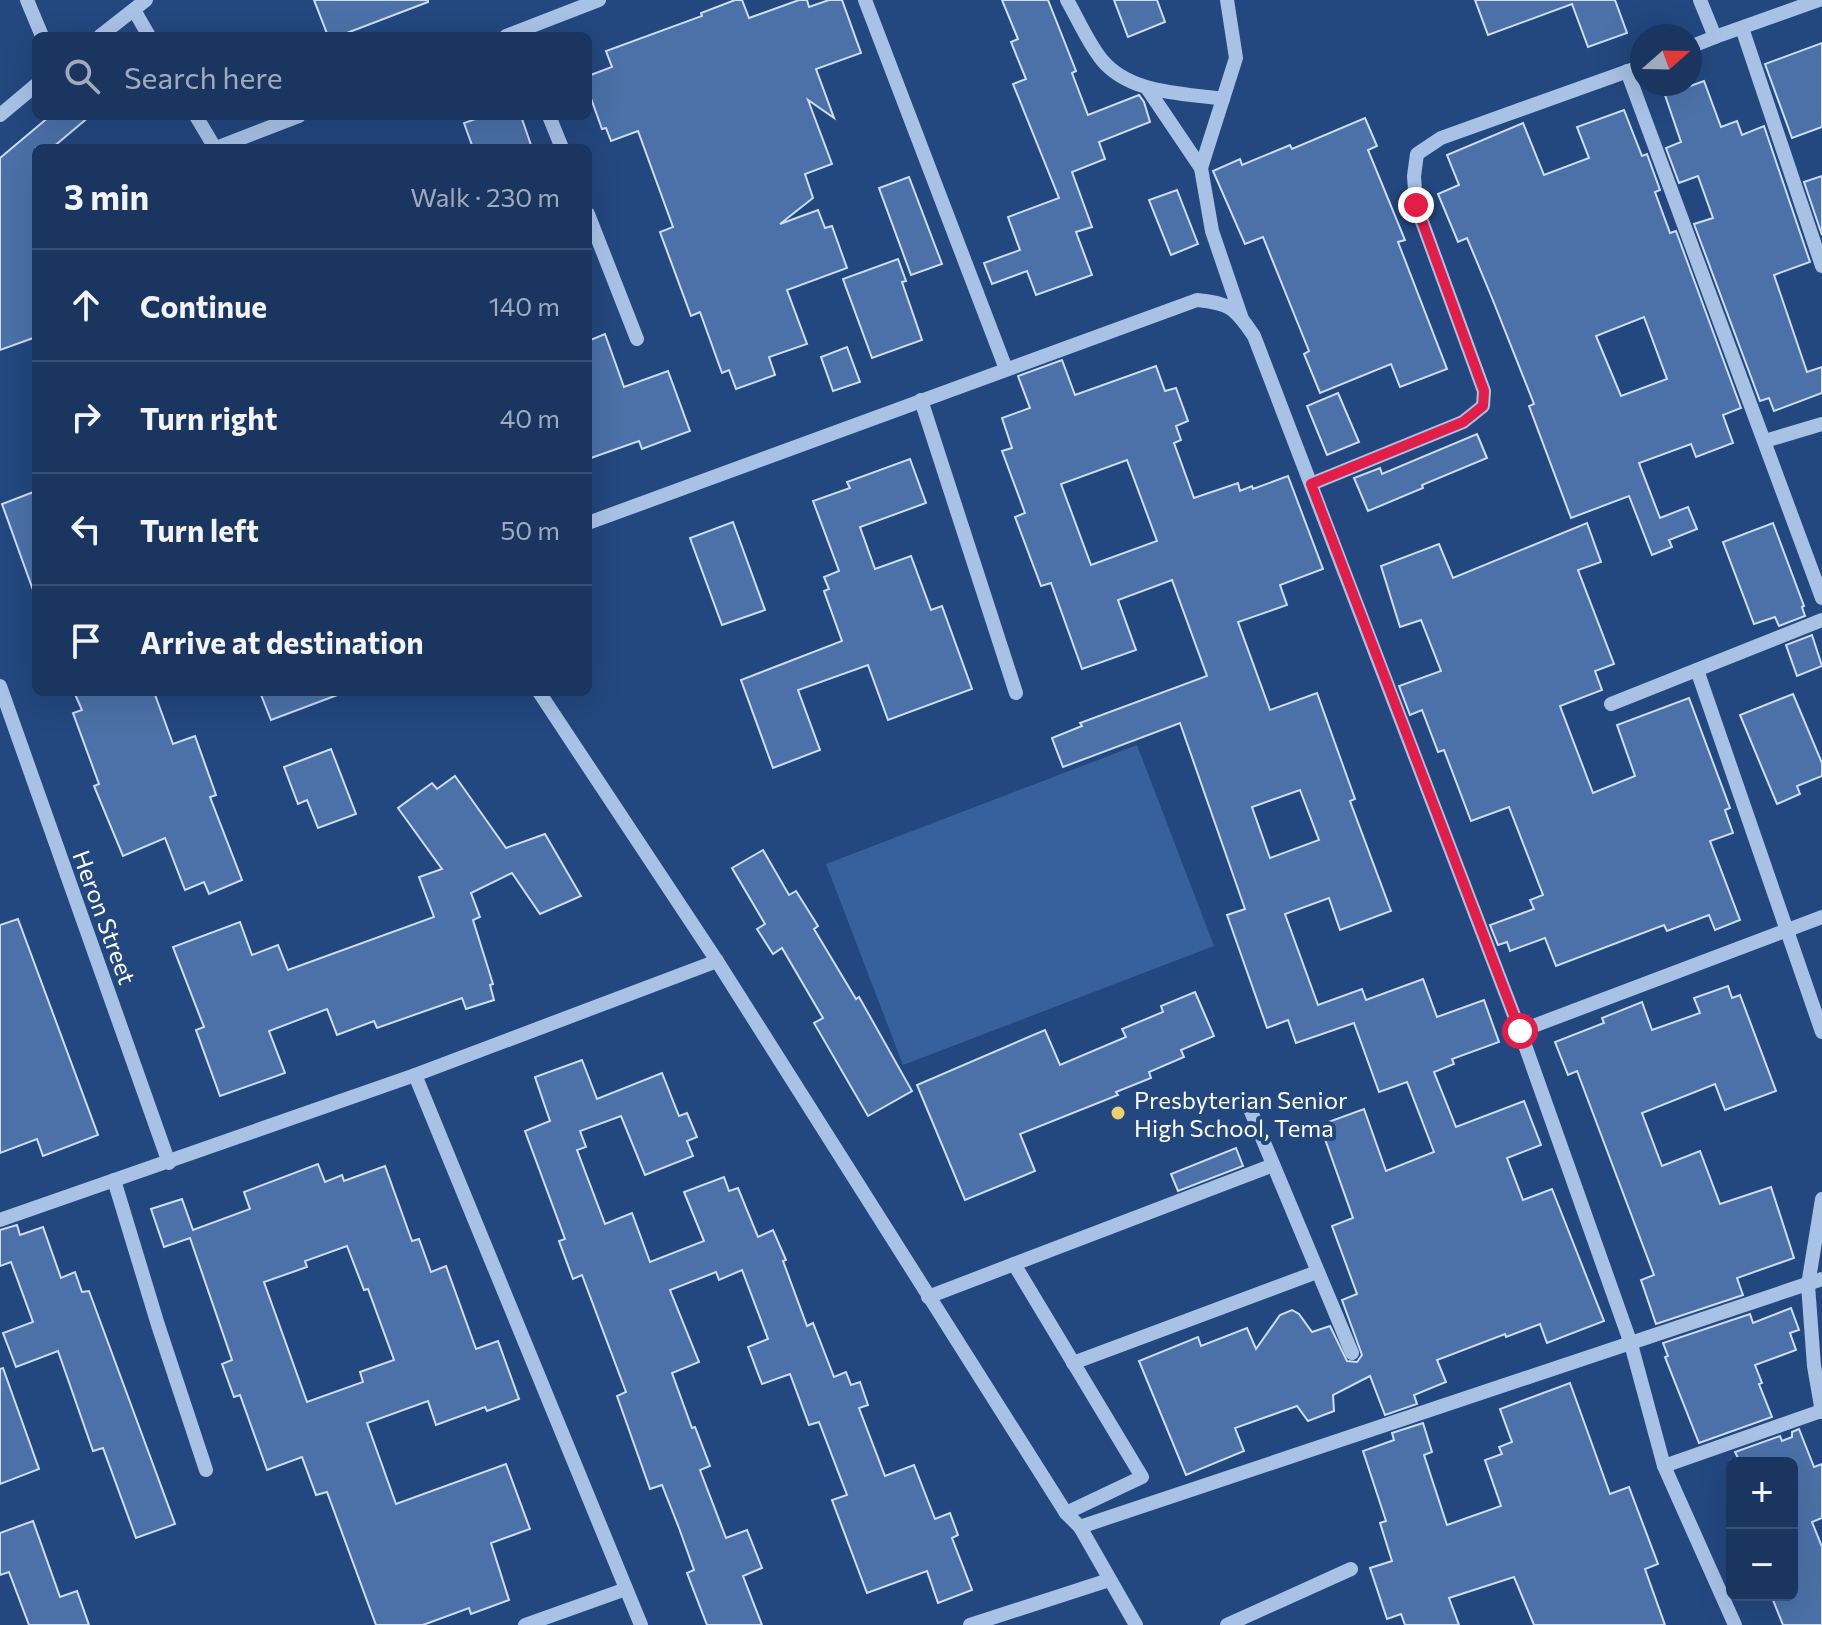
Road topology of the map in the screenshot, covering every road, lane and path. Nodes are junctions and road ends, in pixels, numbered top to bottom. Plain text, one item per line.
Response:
1 (27, 0) edge
2 (599, 0) edge
3 (865, 0) edge
4 (1067, 0) edge
5 (1227, 0) edge
6 (1700, 0) edge
7 (1819, 0) edge
8 (140, 5) edge
9 (1742, 28) junction
10 (40, 32) edge
11 (105, 32) edge
12 (148, 32) edge
13 (521, 32) edge
14 (1715, 37) junction
15 (1702, 42) edge
16 (1630, 70) edge
17 (1627, 71) junction
18 (32, 88) edge
19 (1147, 88) junction
20 (1223, 99) junction
21 (0, 115) edge
22 (198, 120) edge
23 (289, 120) edge
24 (551, 120) edge
25 (214, 144) edge
26 (226, 144) edge
27 (560, 144) edge
28 (1201, 168) junction
29 (592, 224) edge
30 (1822, 266) edge
31 (1242, 319) junction
32 (637, 339) dead end
33 (1006, 369) junction
34 (921, 400) junction
35 (1822, 424) edge
36 (1765, 441) junction
37 (1311, 484) junction
38 (592, 522) edge
39 (1822, 598) edge
40 (1821, 625) edge
41 (1697, 670) junction
42 (0, 686) edge
43 (1016, 693) dead end
44 (542, 696) edge
45 (1611, 704) dead end
46 (3, 705) edge
47 (1822, 917) edge
48 (1786, 931) junction
49 (717, 961) junction
50 (1520, 1031) junction
51 (1822, 1032) edge
52 (415, 1075) junction
53 (1250, 1109) dead end
54 (169, 1163) junction
55 (1273, 1165) junction
56 (114, 1180) junction
57 (1822, 1199) edge
58 (0, 1220) edge
59 (1014, 1264) junction
60 (1317, 1272) junction
61 (1815, 1282) edge
62 (928, 1297) junction
63 (1631, 1344) junction
64 (1352, 1353) dead end
65 (1073, 1363) junction
66 (1822, 1412) edge
67 (1664, 1466) junction
68 (206, 1470) dead end
69 (1066, 1513) junction
70 (1080, 1527) junction
71 (1351, 1569) dead end
72 (1109, 1580) junction
73 (626, 1589) junction
74 (1002, 1620) edge
75 (525, 1625) edge
76 (641, 1625) edge
77 (970, 1625) edge
78 (1136, 1625) edge
79 (1227, 1625) edge
80 (1735, 1625) edge

1 - 10 street
2 - 13 street
3 - 33 street
4 - 19 street
5 - 20 street
6 - 14 street
7 - 9 street
8 - 11 street
8 - 12 street
9 - 14 street
9 - 30 street
14 - 15 street
16 - 17 street
17 - 36 street
17 - 37 street
18 - 21 street
19 - 20 street
19 - 28 street
20 - 28 street
22 - 25 street
23 - 26 street
24 - 27 street
28 - 31 street
29 - 32 street
31 - 33 street
31 - 37 street
33 - 34 street
34 - 38 street
34 - 43 street
35 - 36 street
36 - 39 street
37 - 50 street
40 - 41 street
41 - 45 street
41 - 48 street
42 - 46 street, Heron Street
44 - 49 street
46 - 54 street, Heron Street
47 - 48 street
48 - 50 street
48 - 51 street
49 - 52 street
49 - 62 street
50 - 63 street
52 - 54 street
52 - 73 street
53 - 55 street
54 - 56 street
55 - 59 street
55 - 60 street
56 - 58 street
56 - 68 street
57 - 61 street
59 - 62 street
59 - 65 street
60 - 64 street
60 - 65 street
61 - 63 street
61 - 66 street
62 - 69 street
63 - 67 street
63 - 70 street
65 - 69 street
66 - 67 street
67 - 80 street
69 - 70 street
70 - 72 street
71 - 79 street
72 - 74 street
72 - 78 street
73 - 75 street
73 - 76 street
74 - 77 street

